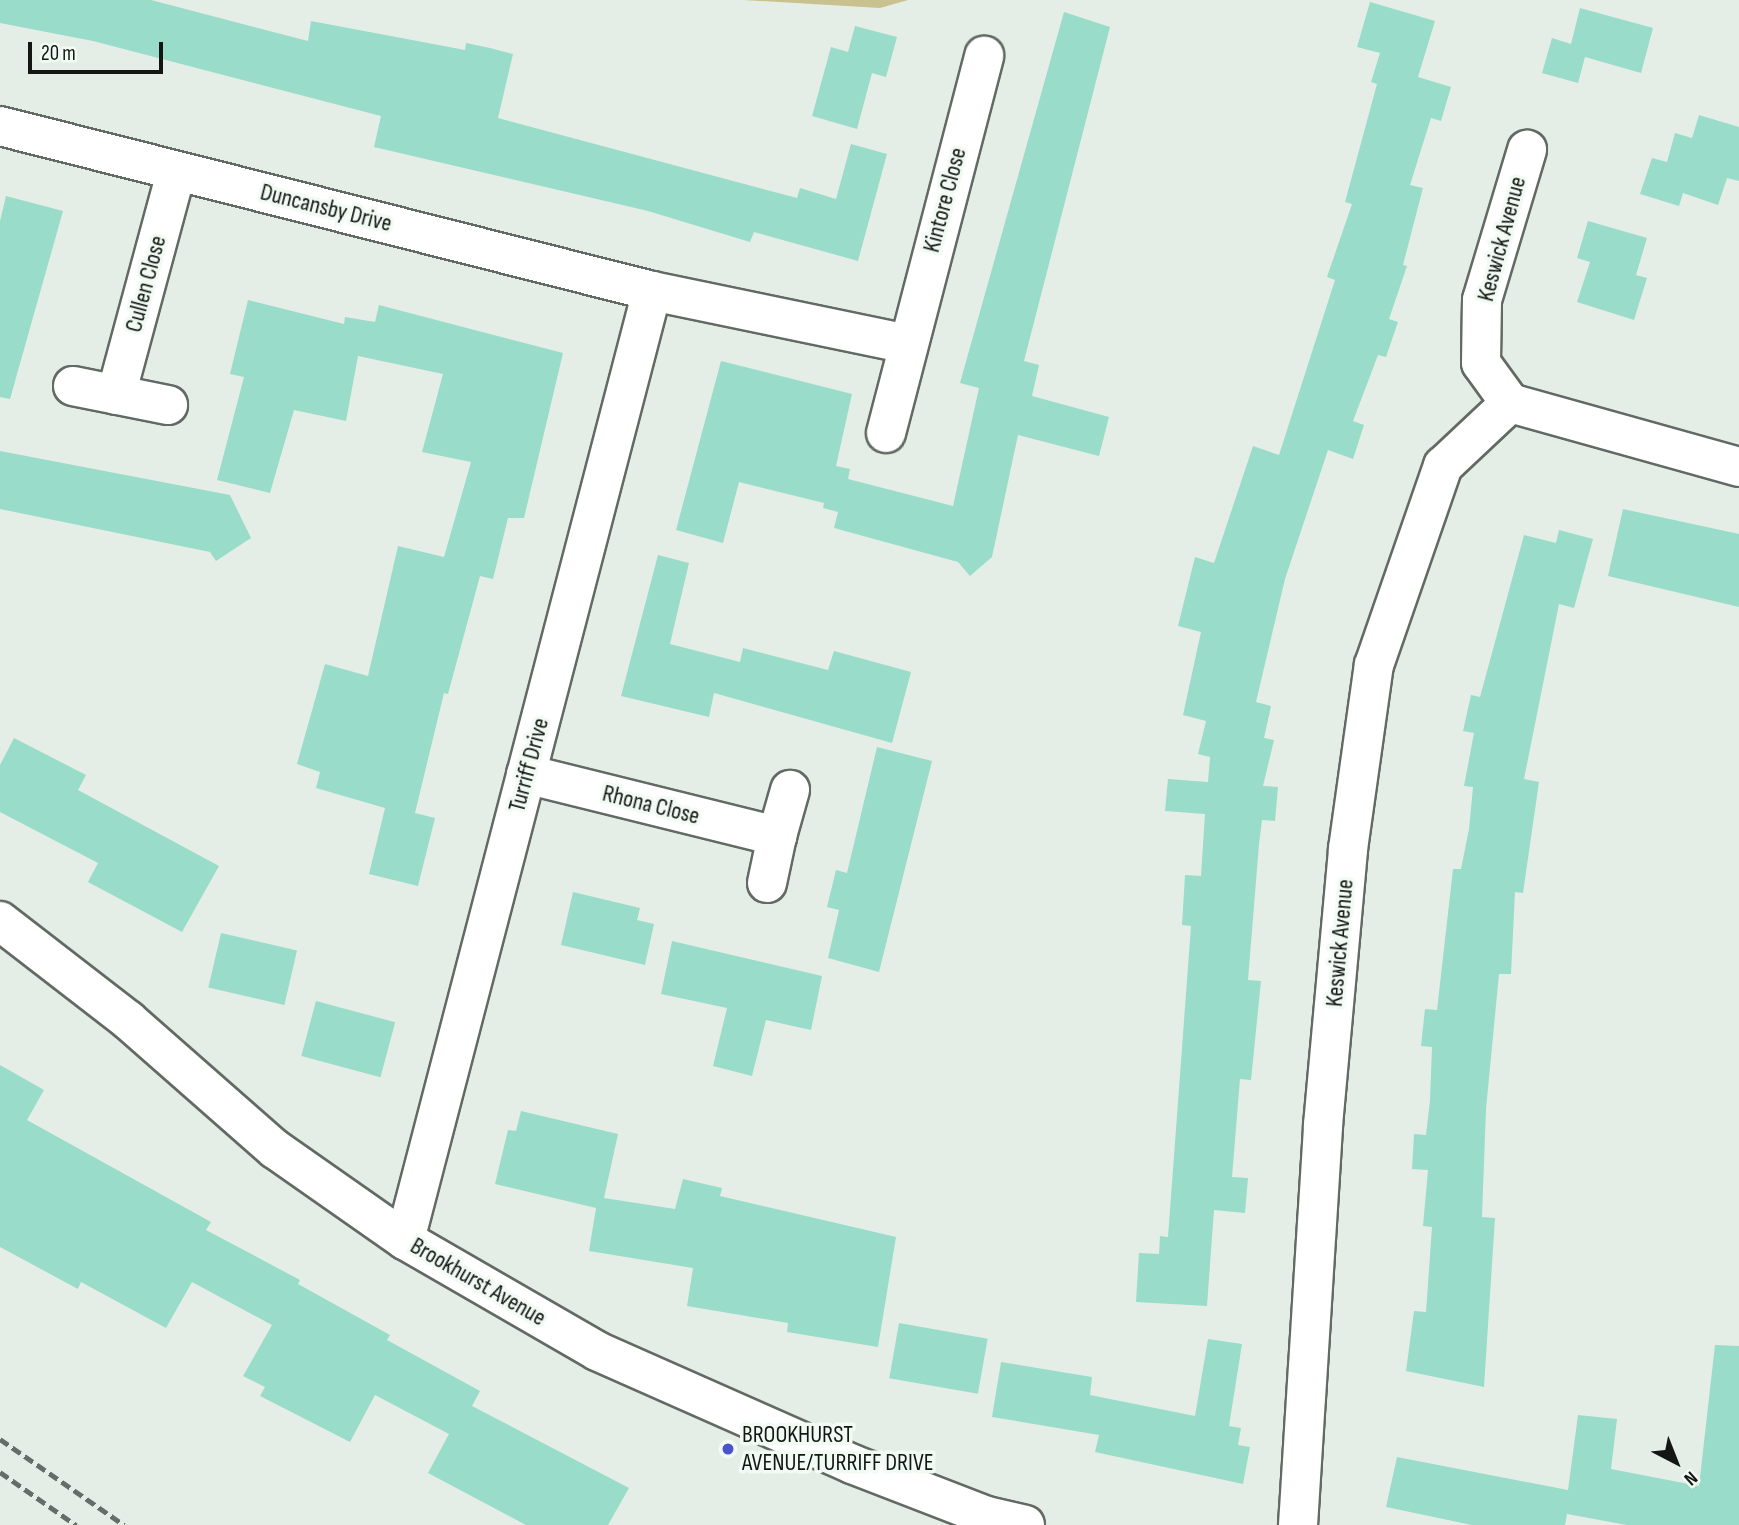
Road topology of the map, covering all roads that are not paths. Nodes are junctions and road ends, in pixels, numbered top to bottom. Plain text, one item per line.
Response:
1 (984, 56) dead end
2 (0, 126) edge
3 (1527, 150) dead end
4 (176, 173) junction
5 (652, 291) junction
6 (907, 344) junction
7 (73, 386) dead end
8 (116, 395) junction
9 (1510, 403) junction
10 (168, 405) dead end
11 (886, 433) dead end
12 (1739, 467) edge
13 (526, 774) junction
14 (790, 790) dead end
15 (776, 836) junction
16 (767, 883) dead end
17 (0, 921) edge
18 (405, 1240) junction
19 (1025, 1525) edge
20 (1298, 1525) edge

1 - 6 street, Kintore Close
2 - 4 street, Duncansby Drive
3 - 9 street, Keswick Avenue
4 - 5 street, Duncansby Drive
4 - 8 street, Cullen Close
5 - 6 street
5 - 13 street, Turriff Drive
6 - 11 street, Kintore Close
7 - 8 street
8 - 10 street
9 - 12 street
9 - 20 street, Keswick Avenue
13 - 15 street, Rhona Close
13 - 18 street, Turriff Drive
14 - 15 street
15 - 16 street
17 - 18 street, Brookhurst Avenue
18 - 19 street, Brookhurst Avenue

